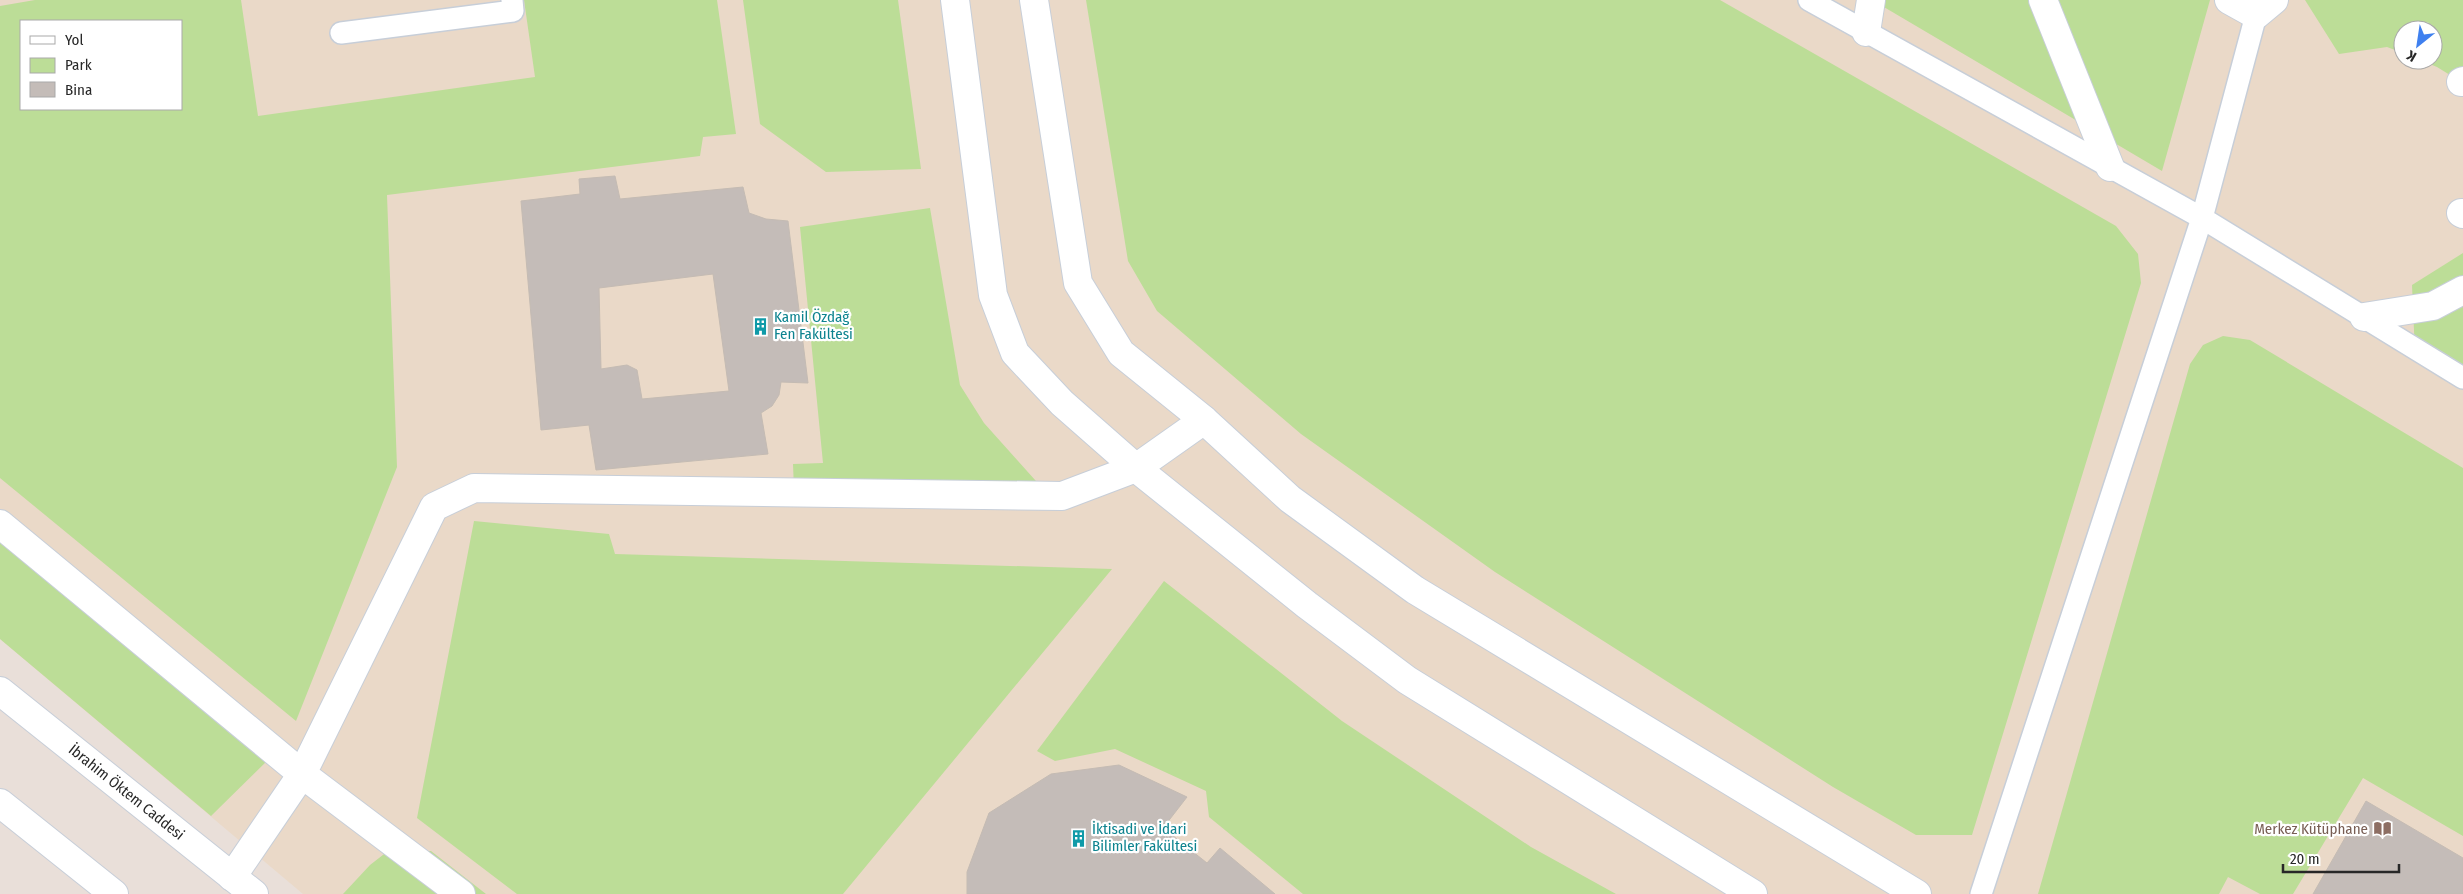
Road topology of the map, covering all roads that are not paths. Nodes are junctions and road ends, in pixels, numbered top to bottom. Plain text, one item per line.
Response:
1 (512, 0) edge
2 (955, 0) edge
3 (1034, 0) edge
4 (1809, 0) edge
5 (1871, 0) edge
6 (2043, 0) edge
7 (2229, 0) edge
8 (2264, 5) edge
9 (1866, 32) junction
10 (341, 33) dead end
11 (2110, 167) junction
12 (2202, 218) junction
13 (2463, 290) edge
14 (2364, 317) junction
15 (2463, 378) edge
16 (1204, 420) junction
17 (1136, 468) junction
18 (0, 524) edge
19 (0, 691) edge
20 (302, 774) junction
21 (0, 802) edge
22 (232, 877) junction
23 (114, 894) edge
24 (254, 894) edge
25 (461, 894) edge
26 (1753, 894) edge
27 (1917, 894) edge
28 (1981, 894) edge

1 - 10 lane
2 - 17 street
3 - 16 street
4 - 9 lane
5 - 9 street
6 - 11 street
7 - 8 street
8 - 12 lane
9 - 11 lane
11 - 12 lane
12 - 14 lane
12 - 28 lane
13 - 14 street
14 - 15 lane
16 - 17 street
16 - 27 street
17 - 20 street
17 - 26 street
18 - 20 street
19 - 22 street, İbrahim Öktem Caddesi
20 - 22 street
20 - 25 street
21 - 23 street
22 - 24 street, İbrahim Öktem Caddesi

